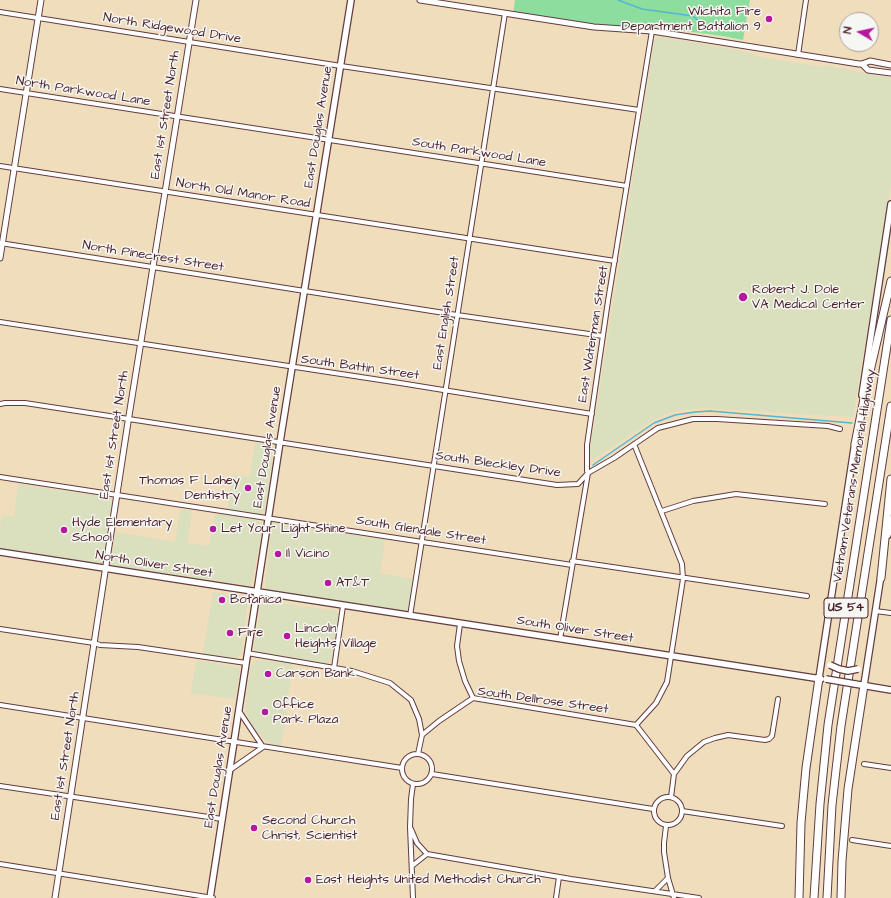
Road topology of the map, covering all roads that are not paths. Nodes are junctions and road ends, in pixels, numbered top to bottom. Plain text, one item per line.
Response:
1 (41, 0) edge
2 (196, 0) edge
3 (351, 0) edge
4 (420, 0) edge
5 (806, 0) edge
6 (0, 12) edge
7 (505, 13) junction
8 (38, 18) junction
9 (652, 31) junction
10 (189, 42) junction
11 (798, 54) junction
12 (862, 64) junction
13 (891, 65) edge
14 (341, 66) junction
15 (891, 73) edge
16 (0, 89) edge
17 (493, 89) junction
18 (26, 93) junction
19 (639, 110) junction
20 (177, 117) junction
21 (328, 140) junction
22 (481, 163) junction
23 (0, 166) edge
24 (14, 168) junction
25 (627, 186) junction
26 (165, 192) junction
27 (891, 204) edge
28 (316, 215) junction
29 (469, 239) junction
30 (1, 243) edge
31 (0, 258) edge
32 (615, 261) junction
33 (153, 268) junction
34 (891, 281) edge
35 (304, 291) junction
36 (457, 315) junction
37 (891, 320) edge
38 (0, 322) edge
39 (603, 336) junction
40 (141, 343) junction
41 (292, 368) junction
42 (445, 390) junction
43 (0, 404) edge
44 (891, 406) edge
45 (592, 414) junction
46 (128, 419) junction
47 (840, 430) dead end
48 (280, 442) junction
49 (634, 444) junction
50 (855, 444) junction
51 (433, 466) junction
52 (588, 473) junction
53 (0, 477) edge
54 (891, 479) edge
55 (117, 495) junction
56 (825, 504) dead end
57 (662, 511) junction
58 (268, 519) junction
59 (891, 519) edge
60 (890, 537) edge
61 (422, 541) junction
62 (0, 552) edge
63 (572, 563) junction
64 (105, 569) junction
65 (683, 578) junction
66 (881, 578) junction
67 (256, 593) junction
68 (807, 596) dead end
69 (343, 606) junction
70 (875, 611) junction
71 (891, 613) edge
72 (410, 616) junction
73 (460, 624) junction
74 (0, 629) edge
75 (560, 639) junction
76 (94, 643) junction
77 (823, 651) junction
78 (247, 653) junction
79 (672, 656) junction
80 (868, 658) junction
81 (246, 663) junction
82 (334, 668) junction
83 (822, 679) junction
84 (864, 685) junction
85 (891, 690) edge
86 (473, 698) junction
87 (778, 699) dead end
88 (0, 705) edge
89 (239, 711) junction
90 (83, 718) junction
91 (636, 725) junction
92 (422, 735) junction
93 (234, 741) junction
94 (263, 747) junction
95 (418, 754) junction
96 (864, 764) dead end
97 (402, 768) junction
98 (891, 768) edge
99 (229, 771) junction
100 (432, 774) junction
101 (674, 774) junction
102 (413, 784) junction
103 (0, 786) edge
104 (71, 797) junction
105 (671, 797) junction
106 (653, 808) junction
107 (682, 811) junction
108 (222, 820) junction
109 (666, 826) junction
110 (782, 826) dead end
111 (410, 827) junction
112 (852, 840) dead end
113 (891, 846) edge
114 (427, 854) junction
115 (0, 864) edge
116 (412, 866) junction
117 (59, 873) junction
118 (559, 877) junction
119 (668, 878) junction
120 (655, 892) junction
121 (674, 896) edge
122 (56, 898) edge
123 (210, 898) edge
124 (214, 898) edge
125 (413, 898) edge
126 (556, 898) edge
127 (699, 898) edge
128 (799, 898) edge
129 (814, 898) edge
130 (827, 898) edge
131 (841, 898) edge

1 - 8 street
2 - 10 street, East 1st Street North
3 - 14 main road, East Douglas Avenue
4 - 7 street
5 - 11 street
6 - 8 street, North Ridgewood Drive
7 - 9 street
7 - 17 street, East English Street
8 - 10 street, North Ridgewood Drive
8 - 18 street
9 - 11 street
9 - 19 street, East Waterman Street
10 - 14 street, North Ridgewood Drive
10 - 20 street, East 1st Street North
11 - 12 street
12 - 13 street
12 - 15 street
14 - 17 street, North Ridgewood Drive
14 - 21 main road, East Douglas Avenue
16 - 18 street, North Parkwood Lane
17 - 19 street, North Ridgewood Drive
17 - 22 street, East English Street
18 - 20 street, North Parkwood Lane
18 - 24 street
19 - 25 street, East Waterman Street
20 - 21 street, North Parkwood Lane
20 - 26 street, East 1st Street North
21 - 22 street, South Parkwood Lane
21 - 28 main road, East Douglas Avenue
22 - 25 street, South Parkwood Lane
22 - 29 street, East English Street
23 - 24 street, North Old Manor Road
24 - 26 street, North Old Manor Road
24 - 30 street
25 - 32 street, East Waterman Street
26 - 28 street, North Old Manor Road
26 - 33 street, East 1st Street North
27 - 50 main road
28 - 29 street, North Old Manor Road
28 - 35 main road, East Douglas Avenue
29 - 32 street, North Old Manor Road
29 - 36 street, East English Street
30 - 31 street
30 - 33 street, North Pinecrest Street
32 - 39 street, East Waterman Street
33 - 35 street, North Pinecrest Street
33 - 40 street, East 1st Street North
34 - 50 highway
35 - 36 street, North Pinecrest Street
35 - 41 main road, East Douglas Avenue
36 - 39 street, North Pinecrest Street
36 - 42 street, East English Street
37 - 129 highway, Vietnam Veterans Memorial Highway / US 54
38 - 40 street, South Battin Street
39 - 45 street, East Waterman Street
40 - 41 street, South Battin Street
40 - 46 street, East 1st Street North
41 - 42 street, South Battin Street
41 - 48 main road, East Douglas Avenue
42 - 45 street, South Battin Street
42 - 51 street, East English Street
43 - 46 street, South Bleckley Drive
44 - 130 highway, Vietnam Veterans Memorial Highway / US 54
45 - 52 street, East Waterman Street
46 - 48 street, South Bleckley Drive
46 - 55 street, East 1st Street North
47 - 49 street, South Bleckley Drive
48 - 51 street, South Bleckley Drive
48 - 58 main road, East Douglas Avenue
49 - 52 street, South Bleckley Drive
49 - 57 street
50 - 77 main road
51 - 52 street, South Bleckley Drive
51 - 61 street, East English Street
52 - 63 street, East Waterman Street
53 - 55 street, South Glendale Street
54 - 66 highway
55 - 58 street, South Glendale Street
55 - 64 street, East 1st Street North
56 - 57 street
57 - 65 street
58 - 61 street, South Glendale Street
58 - 67 main road, East Douglas Avenue
59 - 60 main road
60 - 66 main road
61 - 63 street, South Glendale Street
61 - 72 street, East English Street
62 - 64 main road, North Oliver Street
63 - 65 street, South Glendale Street
63 - 75 street, East Waterman Street
64 - 67 main road, North Oliver Street
64 - 76 street, East 1st Street North
65 - 68 street, South Glendale Street
65 - 79 street
66 - 70 main road
67 - 69 main road, South Oliver Street
67 - 78 main road, East Douglas Avenue
69 - 72 main road, South Oliver Street
69 - 82 street
70 - 71 street
70 - 80 main road
72 - 73 main road, South Oliver Street
73 - 75 main road, South Oliver Street
73 - 86 street
74 - 76 street
75 - 79 main road, South Oliver Street
76 - 81 street
76 - 90 street, East 1st Street North
77 - 80 main road, bridge
77 - 83 main road
78 - 81 main road, East Douglas Avenue
78 - 82 street
79 - 83 main road, South Oliver Street
79 - 91 street
80 - 84 main road
81 - 89 main road, East Douglas Avenue
82 - 92 street
83 - 84 main road, South Oliver Street, bridge
83 - 128 highway
84 - 85 main road, South Oliver Street
84 - 131 highway
86 - 91 street, South Dellrose Street
86 - 92 street, South Dellrose Street
87 - 101 street
88 - 90 street
89 - 93 main road, East Douglas Avenue
89 - 94 street
90 - 93 street
90 - 104 street, East 1st Street North
91 - 101 street
92 - 95 street
93 - 94 street
93 - 99 main road, East Douglas Avenue
94 - 97 street
94 - 99 street
95 - 97 street
95 - 100 street
96 - 98 street
97 - 102 street
99 - 108 main road, East Douglas Avenue
100 - 102 street
100 - 106 street
101 - 105 street
102 - 111 street
103 - 104 street
104 - 108 street
104 - 117 street, East 1st Street North
105 - 106 street
105 - 107 street
106 - 109 street
107 - 109 street
107 - 110 street
108 - 123 main road, East Douglas Avenue
109 - 119 street
111 - 114 street
111 - 116 street
112 - 113 street
114 - 116 street
114 - 118 street
115 - 117 street
116 - 125 street
117 - 122 street, East 1st Street North
117 - 123 street
118 - 120 street
118 - 126 street
119 - 120 street
119 - 121 street
120 - 121 street
121 - 127 street
123 - 124 street

